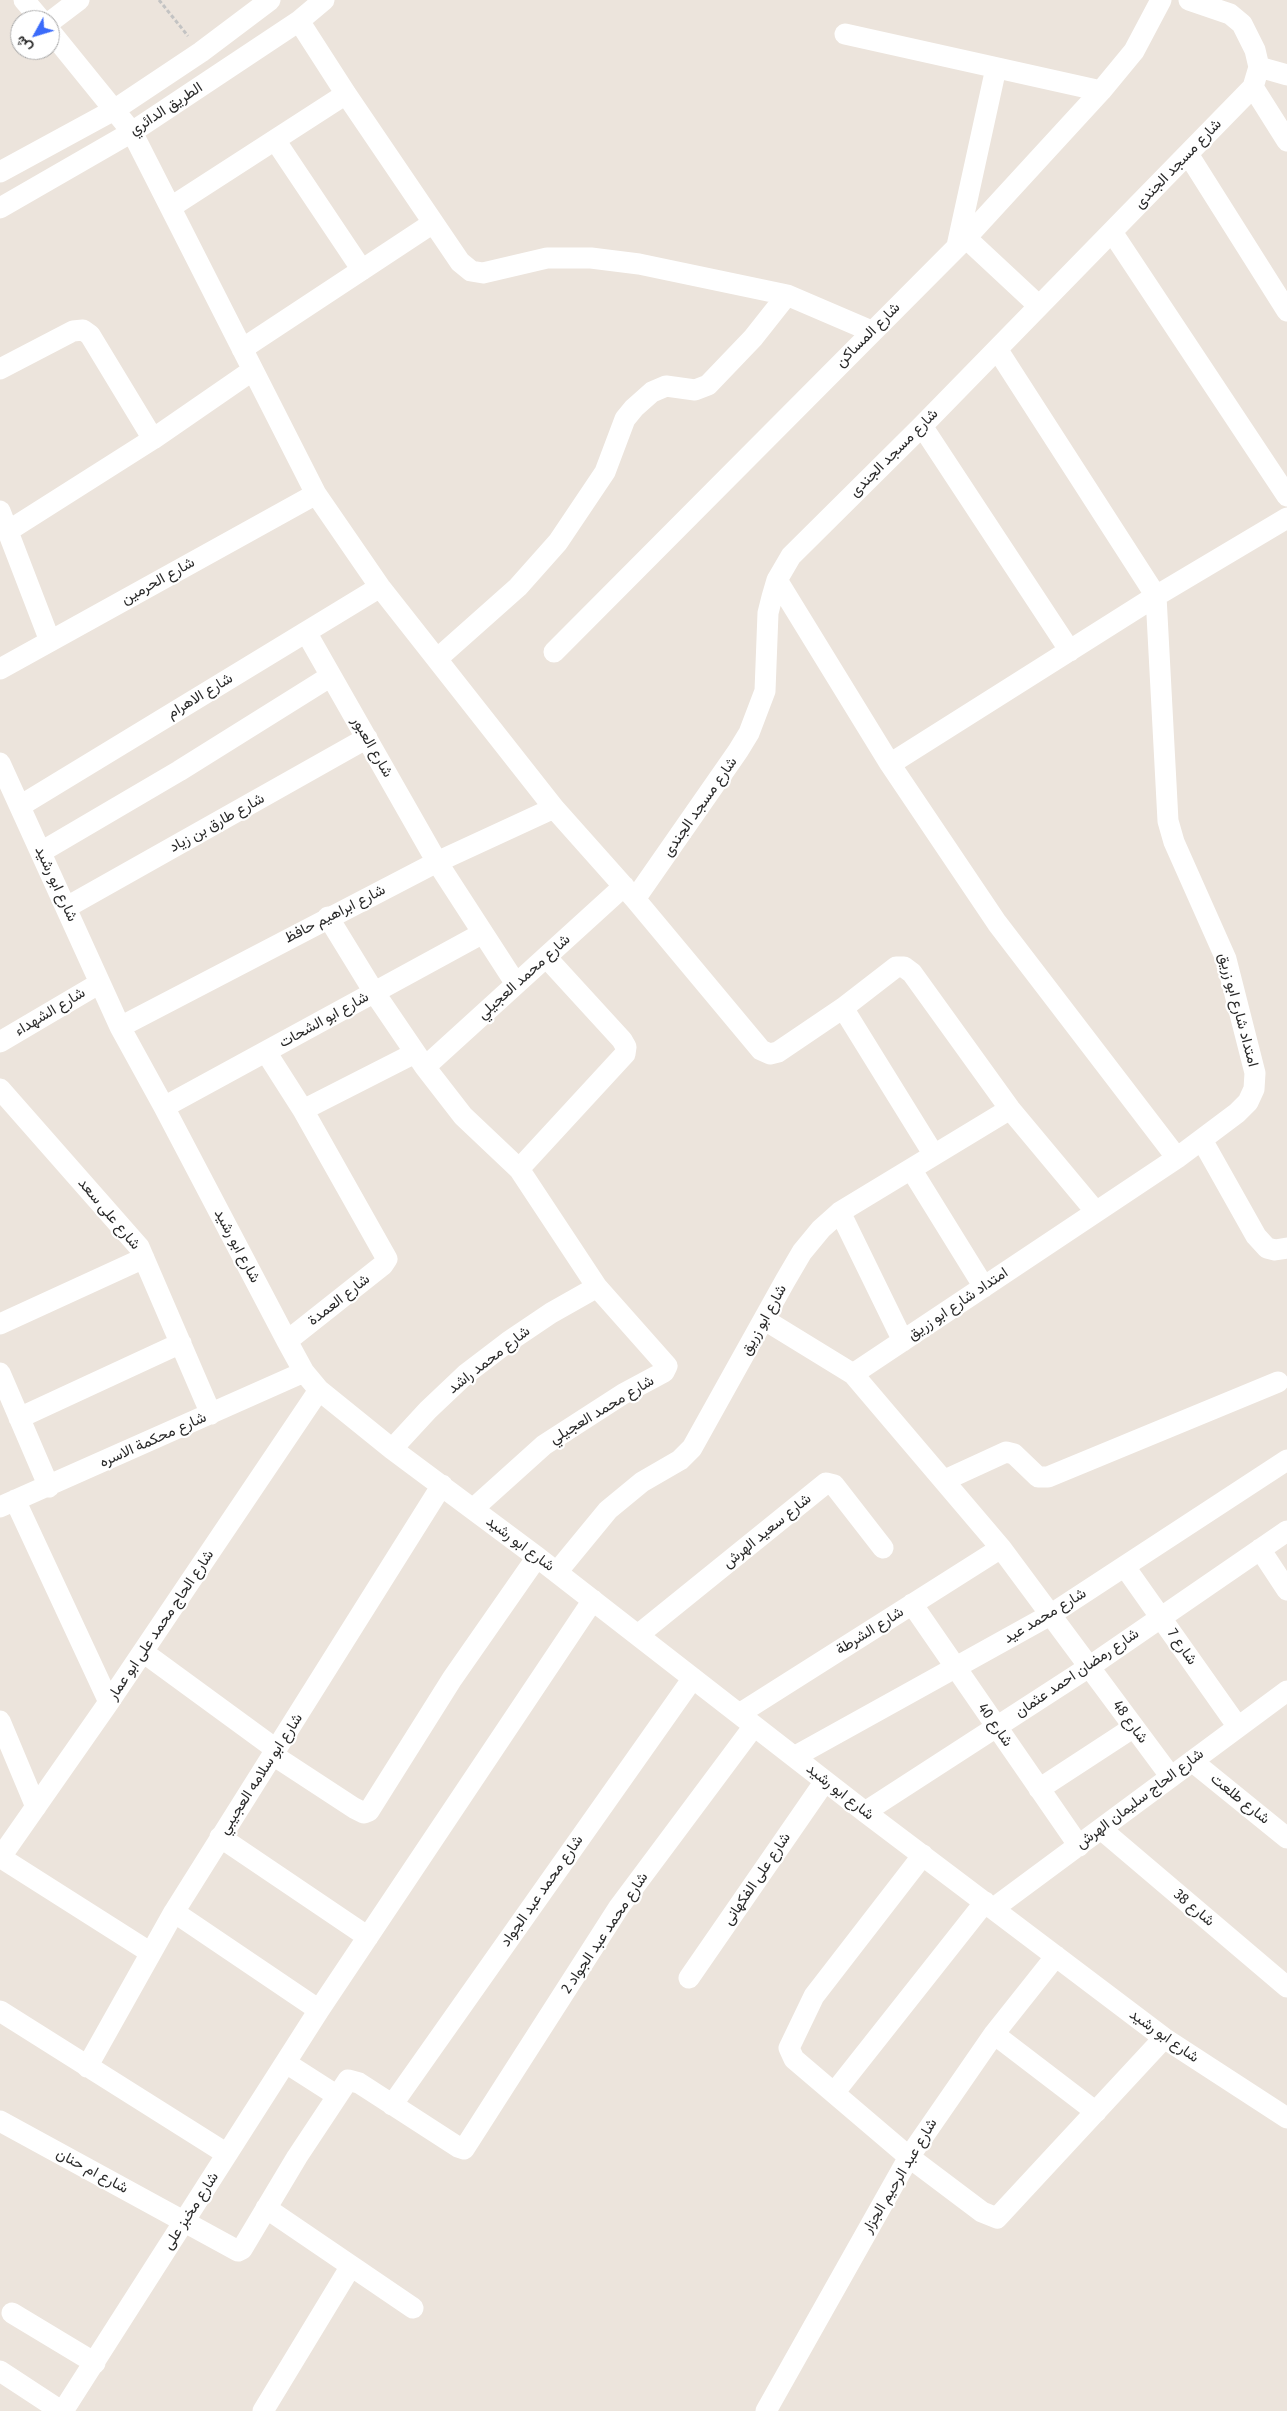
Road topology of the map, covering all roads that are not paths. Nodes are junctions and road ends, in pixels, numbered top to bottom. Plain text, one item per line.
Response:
1 (24, 0) edge
2 (79, 0) edge
3 (270, 0) edge
4 (324, 0) edge
5 (1161, 0) edge
6 (1189, 0) edge
7 (1234, 7) edge
8 (32, 10) edge
9 (60, 14) edge
10 (299, 21) junction
11 (845, 34) dead end
12 (60, 44) edge
13 (996, 68) junction
14 (1287, 75) edge
15 (1256, 77) junction
16 (1101, 90) junction
17 (346, 94) junction
18 (114, 110) junction
19 (132, 132) junction
20 (276, 140) junction
21 (1287, 142) edge
22 (1188, 154) junction
23 (0, 172) edge
24 (171, 207) junction
25 (0, 208) edge
26 (433, 223) junction
27 (1112, 232) junction
28 (961, 242) junction
29 (362, 270) junction
30 (787, 295) junction
31 (1039, 306) junction
32 (1287, 311) edge
33 (871, 331) junction
34 (997, 348) junction
35 (242, 349) junction
36 (0, 368) edge
37 (253, 370) junction
38 (922, 426) junction
39 (152, 439) junction
40 (316, 494) junction
41 (1287, 496) edge
42 (0, 511) edge
43 (1287, 518) edge
44 (8, 531) junction
45 (777, 580) junction
46 (380, 587) junction
47 (1156, 596) junction
48 (306, 632) junction
49 (50, 641) junction
50 (1070, 651) junction
51 (554, 652) dead end
52 (437, 659) junction
53 (0, 669) edge
54 (331, 676) junction
55 (367, 738) junction
56 (0, 762) edge
57 (890, 764) junction
58 (11, 799) edge
59 (554, 808) junction
60 (41, 852) junction
61 (437, 862) junction
62 (630, 893) junction
63 (67, 907) junction
64 (328, 917) junction
65 (483, 933) junction
66 (546, 957) junction
67 (100, 982) junction
68 (516, 984) junction
69 (374, 992) junction
70 (843, 1008) junction
71 (120, 1027) junction
72 (0, 1042) edge
73 (266, 1052) junction
74 (420, 1060) junction
75 (0, 1089) edge
76 (164, 1107) junction
77 (1010, 1109) junction
78 (303, 1110) junction
79 (1202, 1140) junction
80 (934, 1155) junction
81 (1177, 1158) junction
82 (519, 1169) junction
83 (911, 1169) junction
84 (840, 1212) junction
85 (1096, 1212) junction
86 (1287, 1248) edge
87 (144, 1258) junction
88 (597, 1287) junction
89 (984, 1287) junction
90 (765, 1320) junction
91 (0, 1324) edge
92 (287, 1341) junction
93 (903, 1341) junction
94 (181, 1343) junction
95 (304, 1372) junction
96 (0, 1373) edge
97 (853, 1374) junction
98 (1278, 1382) dead end
99 (319, 1390) junction
100 (212, 1414) junction
101 (20, 1418) junction
102 (392, 1449) junction
103 (1287, 1460) edge
104 (945, 1480) junction
105 (442, 1485) junction
106 (49, 1486) junction
107 (8, 1504) edge
108 (474, 1508) junction
109 (1287, 1531) edge
110 (883, 1548) dead end
111 (1001, 1548) junction
112 (1260, 1549) junction
113 (537, 1557) junction
114 (1125, 1567) junction
115 (557, 1572) junction
116 (1287, 1590) edge
117 (593, 1600) junction
118 (912, 1604) junction
119 (1050, 1615) junction
120 (1161, 1617) junction
121 (638, 1635) junction
122 (143, 1652) junction
123 (1089, 1667) junction
124 (956, 1668) junction
125 (693, 1678) junction
126 (1287, 1691) edge
127 (109, 1702) junction
128 (747, 1720) junction
129 (0, 1722) edge
130 (996, 1727) junction
131 (1134, 1727) junction
132 (1238, 1727) junction
133 (275, 1753) junction
134 (794, 1757) junction
135 (1192, 1761) junction
136 (1171, 1777) junction
137 (825, 1781) junction
138 (1039, 1789) junction
139 (36, 1807) junction
140 (865, 1812) junction
141 (1101, 1829) junction
142 (220, 1837) junction
143 (1287, 1838) edge
144 (1079, 1846) junction
145 (923, 1856) junction
146 (0, 1857) edge
147 (990, 1905) junction
148 (174, 1912) junction
149 (368, 1937) junction
150 (151, 1953) junction
151 (1056, 1956) junction
152 (689, 1978) dead end
153 (1287, 1987) edge
154 (319, 2010) junction
155 (0, 2011) edge
156 (994, 2034) junction
157 (1164, 2038) junction
158 (286, 2063) junction
159 (88, 2067) junction
160 (834, 2093) junction
161 (336, 2096) junction
162 (392, 2105) junction
163 (1096, 2112) junction
164 (1287, 2118) edge
165 (0, 2121) edge
166 (227, 2154) junction
167 (909, 2157) junction
168 (266, 2208) junction
169 (185, 2220) junction
170 (351, 2266) junction
171 (413, 2308) dead end
172 (12, 2313) dead end
173 (95, 2363) junction
174 (0, 2371) edge
175 (62, 2411) edge
176 (263, 2411) edge
177 (766, 2411) edge

1 - 8 street
2 - 9 street
3 - 18 street, الطريق الدائري
4 - 10 street, الطريق الدائري
5 - 16 street, شارع المساكن
6 - 7 street
7 - 15 street
10 - 17 street
10 - 19 street, الطريق الدائري
11 - 13 street
12 - 18 street
13 - 16 street
13 - 28 street
14 - 15 street
15 - 21 street
15 - 22 street, شارع مسجد الجندى
16 - 28 street, شارع المساكن
17 - 20 street
17 - 26 street
18 - 19 street
18 - 23 street, الطريق الدائري
19 - 24 street
19 - 25 street, الطريق الدائري
20 - 24 street
20 - 29 street
22 - 27 street, شارع مسجد الجندى
22 - 32 street
24 - 35 street
26 - 29 street
26 - 30 street
27 - 31 street, شارع مسجد الجندى
27 - 41 street
28 - 31 street
28 - 33 street, شارع المساكن
29 - 35 street
30 - 33 street
30 - 52 street
31 - 34 street, شارع مسجد الجندى
33 - 51 street, شارع المساكن
34 - 38 street, شارع مسجد الجندى
34 - 47 street
35 - 37 street
36 - 39 street
37 - 39 street
37 - 40 street
38 - 45 street, شارع مسجد الجندى
38 - 50 street
39 - 44 street
40 - 46 street
40 - 49 street, شارع الحرمين
42 - 44 street
43 - 47 street
44 - 49 street
45 - 57 street
45 - 62 street, شارع مسجد الجندى
46 - 48 street, شارع الاهرام
46 - 52 street
47 - 50 street
47 - 79 street, امتداد شارع ابو زريق
48 - 54 street, شارع العبور
48 - 58 street, شارع الاهرام
49 - 53 street, شارع الحرمين
50 - 57 street
52 - 59 street
54 - 55 street, شارع العبور
54 - 60 street
55 - 61 street, شارع العبور
55 - 63 street, شارع طارق بن زياد
56 - 58 street, شارع ابو رشيد
57 - 81 street
58 - 60 street, شارع ابو رشيد
59 - 61 street, شارع ابراهيم حافظ
59 - 62 street
60 - 63 street, شارع ابو رشيد
61 - 64 street, شارع ابراهيم حافظ
61 - 65 street, شارع العبور
62 - 66 street, شارع محمد العجيلي
62 - 70 street
63 - 67 street, شارع ابو رشيد
64 - 69 street
64 - 71 street, شارع ابراهيم حافظ
65 - 68 street, شارع العبور
65 - 69 street, شارع ابو الشحات
66 - 68 street, شارع محمد العجيلي
66 - 82 street
67 - 71 street, شارع ابو رشيد
67 - 72 street, شارع الشهداء
68 - 74 street, شارع محمد العجيلي
69 - 73 street, شارع ابو الشحات
69 - 74 street
70 - 77 street
70 - 80 street
71 - 76 street, شارع ابو رشيد
73 - 76 street, شارع ابو الشحات
73 - 78 street
74 - 78 street, شارع محمد العجيلي
74 - 82 street
75 - 87 street, شارع على سعد
76 - 92 street, شارع ابو رشيد
77 - 80 street, شارع ابو زريق
77 - 85 street
78 - 92 street, شارع العمدة
79 - 81 street, امتداد شارع ابو زريق
79 - 86 street
80 - 83 street, شارع ابو زريق
81 - 85 street, امتداد شارع ابو زريق
82 - 88 street
83 - 84 street, شارع ابو زريق
83 - 89 street
84 - 90 street, شارع ابو زريق
84 - 93 street
85 - 89 street, امتداد شارع ابو زريق
87 - 91 street
87 - 94 street, شارع على سعد
88 - 102 street, شارع محمد راشد
88 - 108 street, شارع محمد العجيلي
89 - 93 street, امتداد شارع ابو زريق
90 - 97 street, شارع 48
90 - 115 street, شارع ابو زريق
92 - 95 street, شارع ابو رشيد
93 - 97 street, امتداد شارع ابو زريق
94 - 100 street, شارع على سعد
94 - 101 street
95 - 99 street, شارع ابو رشيد
95 - 100 street, شارع محكمة الاسره
96 - 101 street
97 - 104 street, شارع 48
98 - 104 street
99 - 102 street, شارع ابو رشيد
99 - 122 street, شارع الحاج محمد على ابو عمار
100 - 106 street, شارع محكمة الاسره
101 - 106 street
102 - 105 street, شارع ابو رشيد
103 - 114 street, شارع محمد عيد
104 - 111 street, شارع 48
105 - 108 street, شارع ابو رشيد
105 - 133 street, شارع ابو سلامه العجيبي
106 - 107 street, شارع محكمة الاسره
107 - 127 street
108 - 113 street, شارع ابو رشيد
109 - 112 street, شارع رمضان احمد عثمان
110 - 121 street, شارع سعيد الهرش
111 - 118 street, شارع الشرطة
111 - 119 street, شارع 48
112 - 116 street
112 - 120 street, شارع رمضان احمد عثمان
113 - 115 street, شارع ابو رشيد
113 - 133 street
114 - 119 street, شارع محمد عيد
114 - 120 street, شارع 7
115 - 117 street, شارع ابو رشيد
117 - 121 street, شارع ابو رشيد
117 - 149 street, شارع مخبز على
118 - 124 street, شارع 40
118 - 128 street, شارع الشرطة
119 - 123 street, شارع 48
119 - 124 street, شارع محمد عيد
120 - 123 street, شارع رمضان احمد عثمان
120 - 132 street, شارع 7
121 - 125 street, شارع ابو رشيد
122 - 127 street, شارع الحاج محمد على ابو عمار
122 - 133 street
123 - 130 street, شارع رمضان احمد عثمان
123 - 131 street, شارع 48
124 - 130 street, شارع 40
124 - 134 street, شارع محمد عيد
125 - 128 street, شارع ابو رشيد
125 - 162 street, شارع محمد عبد الجواد
126 - 132 street, شارع الحاج سليمان الهرش
127 - 139 street, شارع الحاج محمد على ابو عمار
128 - 134 street, شارع ابو رشيد
128 - 162 street, شارع محمد عبد الجواد 2
129 - 139 street
130 - 138 street, شارع 40
130 - 140 street, شارع رمضان احمد عثمان
131 - 136 street, شارع 48
131 - 138 street
132 - 135 street, شارع الحاج سليمان الهرش
133 - 142 street, شارع ابو سلامه العجيبي
134 - 137 street, شارع ابو رشيد
135 - 136 street, شارع الحاج سليمان الهرش
135 - 143 street, شارع طلعت
136 - 141 street, شارع الحاج سليمان الهرش
137 - 140 street, شارع ابو رشيد
137 - 152 street, شارع على الفكهانى
138 - 144 street, شارع 40
139 - 146 street, شارع الحاج محمد على ابو عمار
140 - 145 street, شارع ابو رشيد
141 - 144 street, شارع الحاج سليمان الهرش
141 - 153 street, شارع 38
142 - 148 street, شارع ابو سلامه العجيبي
142 - 149 street
144 - 147 street, شارع الحاج سليمان الهرش
145 - 147 street, شارع ابو رشيد
145 - 160 street
146 - 150 street
147 - 151 street, شارع ابو رشيد
147 - 160 street, شارع الحاج سليمان الهرش
148 - 150 street, شارع ابو سلامه العجيبي
148 - 154 street
149 - 154 street, شارع مخبز على
150 - 159 street, شارع ابو سلامه العجيبي
151 - 156 street, شارع عبد الرحيم الجزار
151 - 157 street, شارع ابو رشيد
154 - 158 street, شارع مخبز على
155 - 159 street
156 - 163 street
156 - 167 street, شارع عبد الرحيم الجزار
157 - 163 street
157 - 164 street, شارع ابو رشيد
158 - 161 street
158 - 166 street, شارع مخبز على
159 - 166 street
160 - 167 street
161 - 162 street
161 - 168 street
163 - 167 street
165 - 169 street, شارع ام حنان
166 - 169 street, شارع مخبز على
167 - 177 street, شارع عبد الرحيم الجزار
168 - 169 street, شارع ام حنان
168 - 170 street
169 - 173 street, شارع مخبز على
170 - 171 street
170 - 176 street
172 - 173 street
173 - 175 street, شارع مخبز على
174 - 175 street

